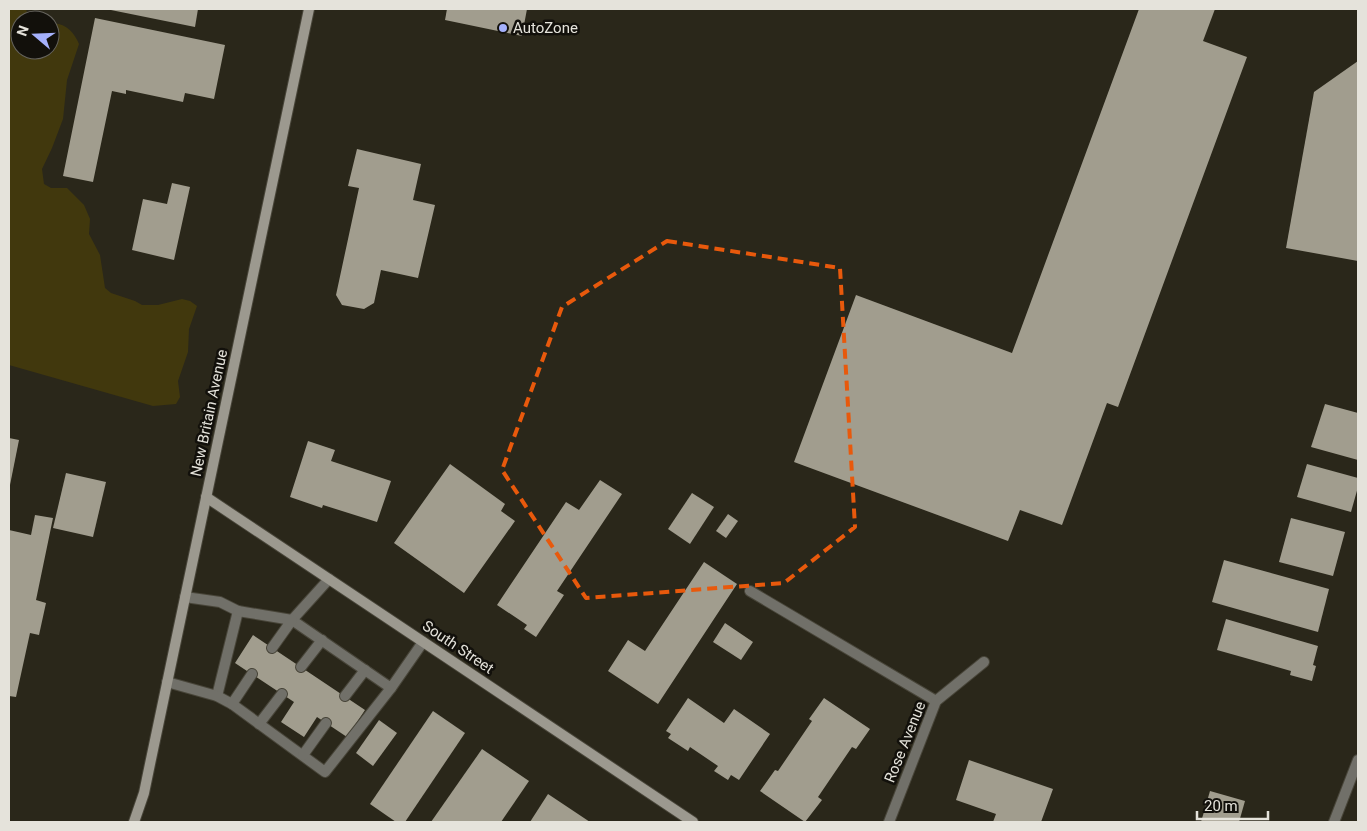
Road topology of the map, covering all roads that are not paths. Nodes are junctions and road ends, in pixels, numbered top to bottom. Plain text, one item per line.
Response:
1 (309, 9) edge
2 (206, 497) junction
3 (329, 579) junction
4 (750, 590) dead end
5 (186, 597) junction
6 (238, 611) junction
7 (292, 620) junction
8 (322, 640) junction
9 (423, 642) junction
10 (272, 648) dead end
11 (984, 662) dead end
12 (302, 667) dead end
13 (365, 670) junction
14 (252, 674) dead end
15 (167, 682) junction
16 (391, 688) junction
17 (282, 694) dead end
18 (217, 696) junction
19 (345, 696) dead end
20 (936, 701) junction
21 (232, 704) junction
22 (326, 723) dead end
23 (259, 724) junction
24 (303, 755) junction
25 (1358, 760) edge
26 (134, 822) edge
27 (693, 822) edge
28 (889, 822) edge
29 (1334, 822) edge

1 - 2 main road, New Britain Avenue
2 - 3 main road, South Street
2 - 5 main road, New Britain Avenue
3 - 7 street
3 - 9 main road, South Street
4 - 20 street
5 - 6 street
5 - 15 main road, New Britain Avenue
6 - 7 street
6 - 18 street
7 - 8 street
7 - 10 street
8 - 12 street
8 - 13 street
9 - 16 street
9 - 27 main road, South Street
11 - 20 street, Rose Avenue
13 - 16 street
13 - 19 street
14 - 21 street
15 - 18 street
15 - 26 main road, New Britain Avenue
16 - 24 street
17 - 23 street
18 - 21 street
20 - 28 street, Rose Avenue
21 - 23 street
22 - 24 street
23 - 24 street
25 - 29 street

